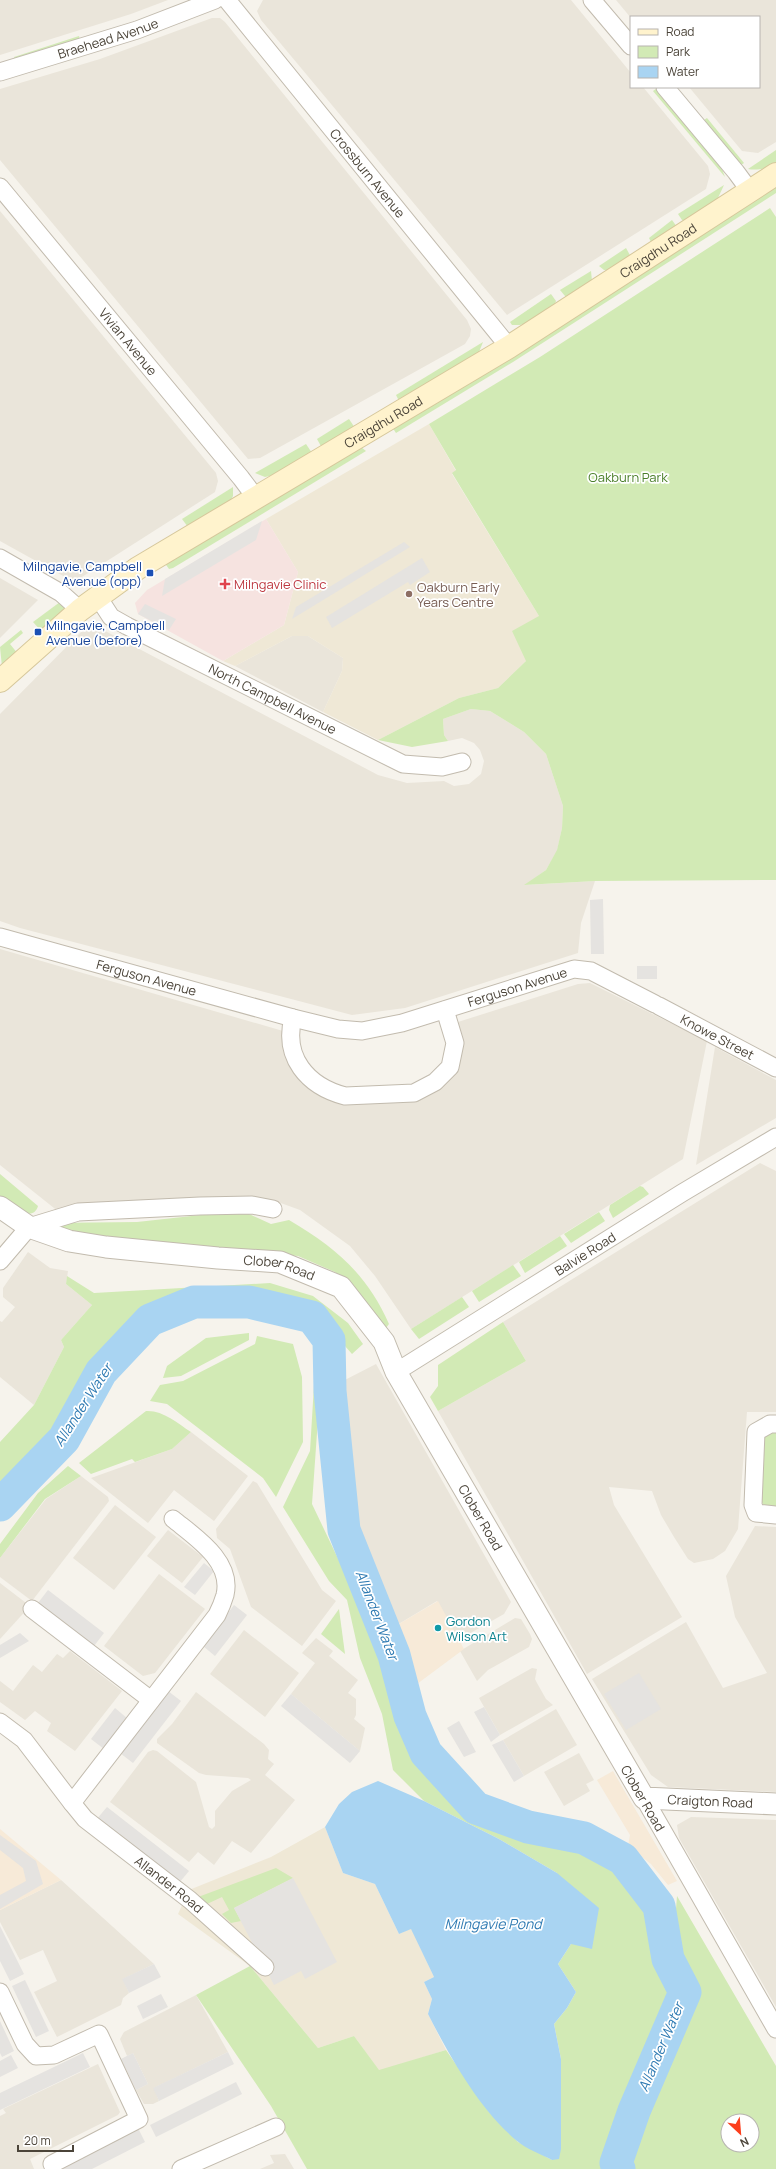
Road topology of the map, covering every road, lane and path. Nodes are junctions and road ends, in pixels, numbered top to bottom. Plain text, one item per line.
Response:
1 (215, 0) edge
2 (227, 0) edge
3 (592, 0) edge
4 (630, 45) edge
5 (0, 72) edge
6 (666, 88) edge
7 (776, 174) edge
8 (0, 187) edge
9 (750, 191) junction
10 (509, 347) junction
11 (256, 498) junction
12 (0, 558) edge
13 (98, 597) junction
14 (80, 610) junction
15 (0, 681) edge
16 (462, 762) dead end
17 (0, 937) edge
18 (657, 1005) joint
19 (445, 1010) junction
20 (293, 1018) junction
21 (776, 1068) edge
22 (776, 1137) edge
23 (0, 1207) edge
24 (274, 1209) dead end
25 (29, 1227) junction
26 (0, 1261) edge
27 (396, 1372) junction
28 (776, 1424) edge
29 (776, 1515) edge
30 (173, 1519) dead end
31 (32, 1609) dead end
32 (151, 1700) junction
33 (0, 1722) edge
34 (644, 1798) junction
35 (72, 1803) junction
36 (776, 1804) edge
37 (265, 1967) dead end
38 (0, 1992) edge
39 (776, 2029) edge
40 (276, 2127) dead end
41 (52, 2164) dead end
42 (181, 2169) edge

1 - 5 street, Braehead Avenue
2 - 10 street, Crossburn Avenue
3 - 4 street
6 - 9 street
7 - 9 main road, Craigdhu Road
8 - 11 street, Vivian Avenue
9 - 10 main road, Craigdhu Road
10 - 11 main road, Craigdhu Road
11 - 13 main road, Craigdhu Road
12 - 14 street
13 - 14 main road, Craigdhu Road
13 - 16 street, North Campbell Avenue
14 - 15 main road, Craigdhu Road
17 - 20 street, Ferguson Avenue
18 - 19 street, Ferguson Avenue
18 - 21 street, Knowe Street
19 - 20 street, Ferguson Avenue
19 - 20 street
22 - 27 street, Balvie Road
23 - 25 street, Clober Road
24 - 25 street
25 - 26 street
25 - 27 street, Clober Road
27 - 34 street, Clober Road
28 - 29 street
30 - 32 street
31 - 32 street
32 - 35 street
33 - 35 street, Allander Road
34 - 36 street, Craigton Road
34 - 39 street, Clober Road
35 - 37 street, Allander Road
38 - 41 street
40 - 42 street

